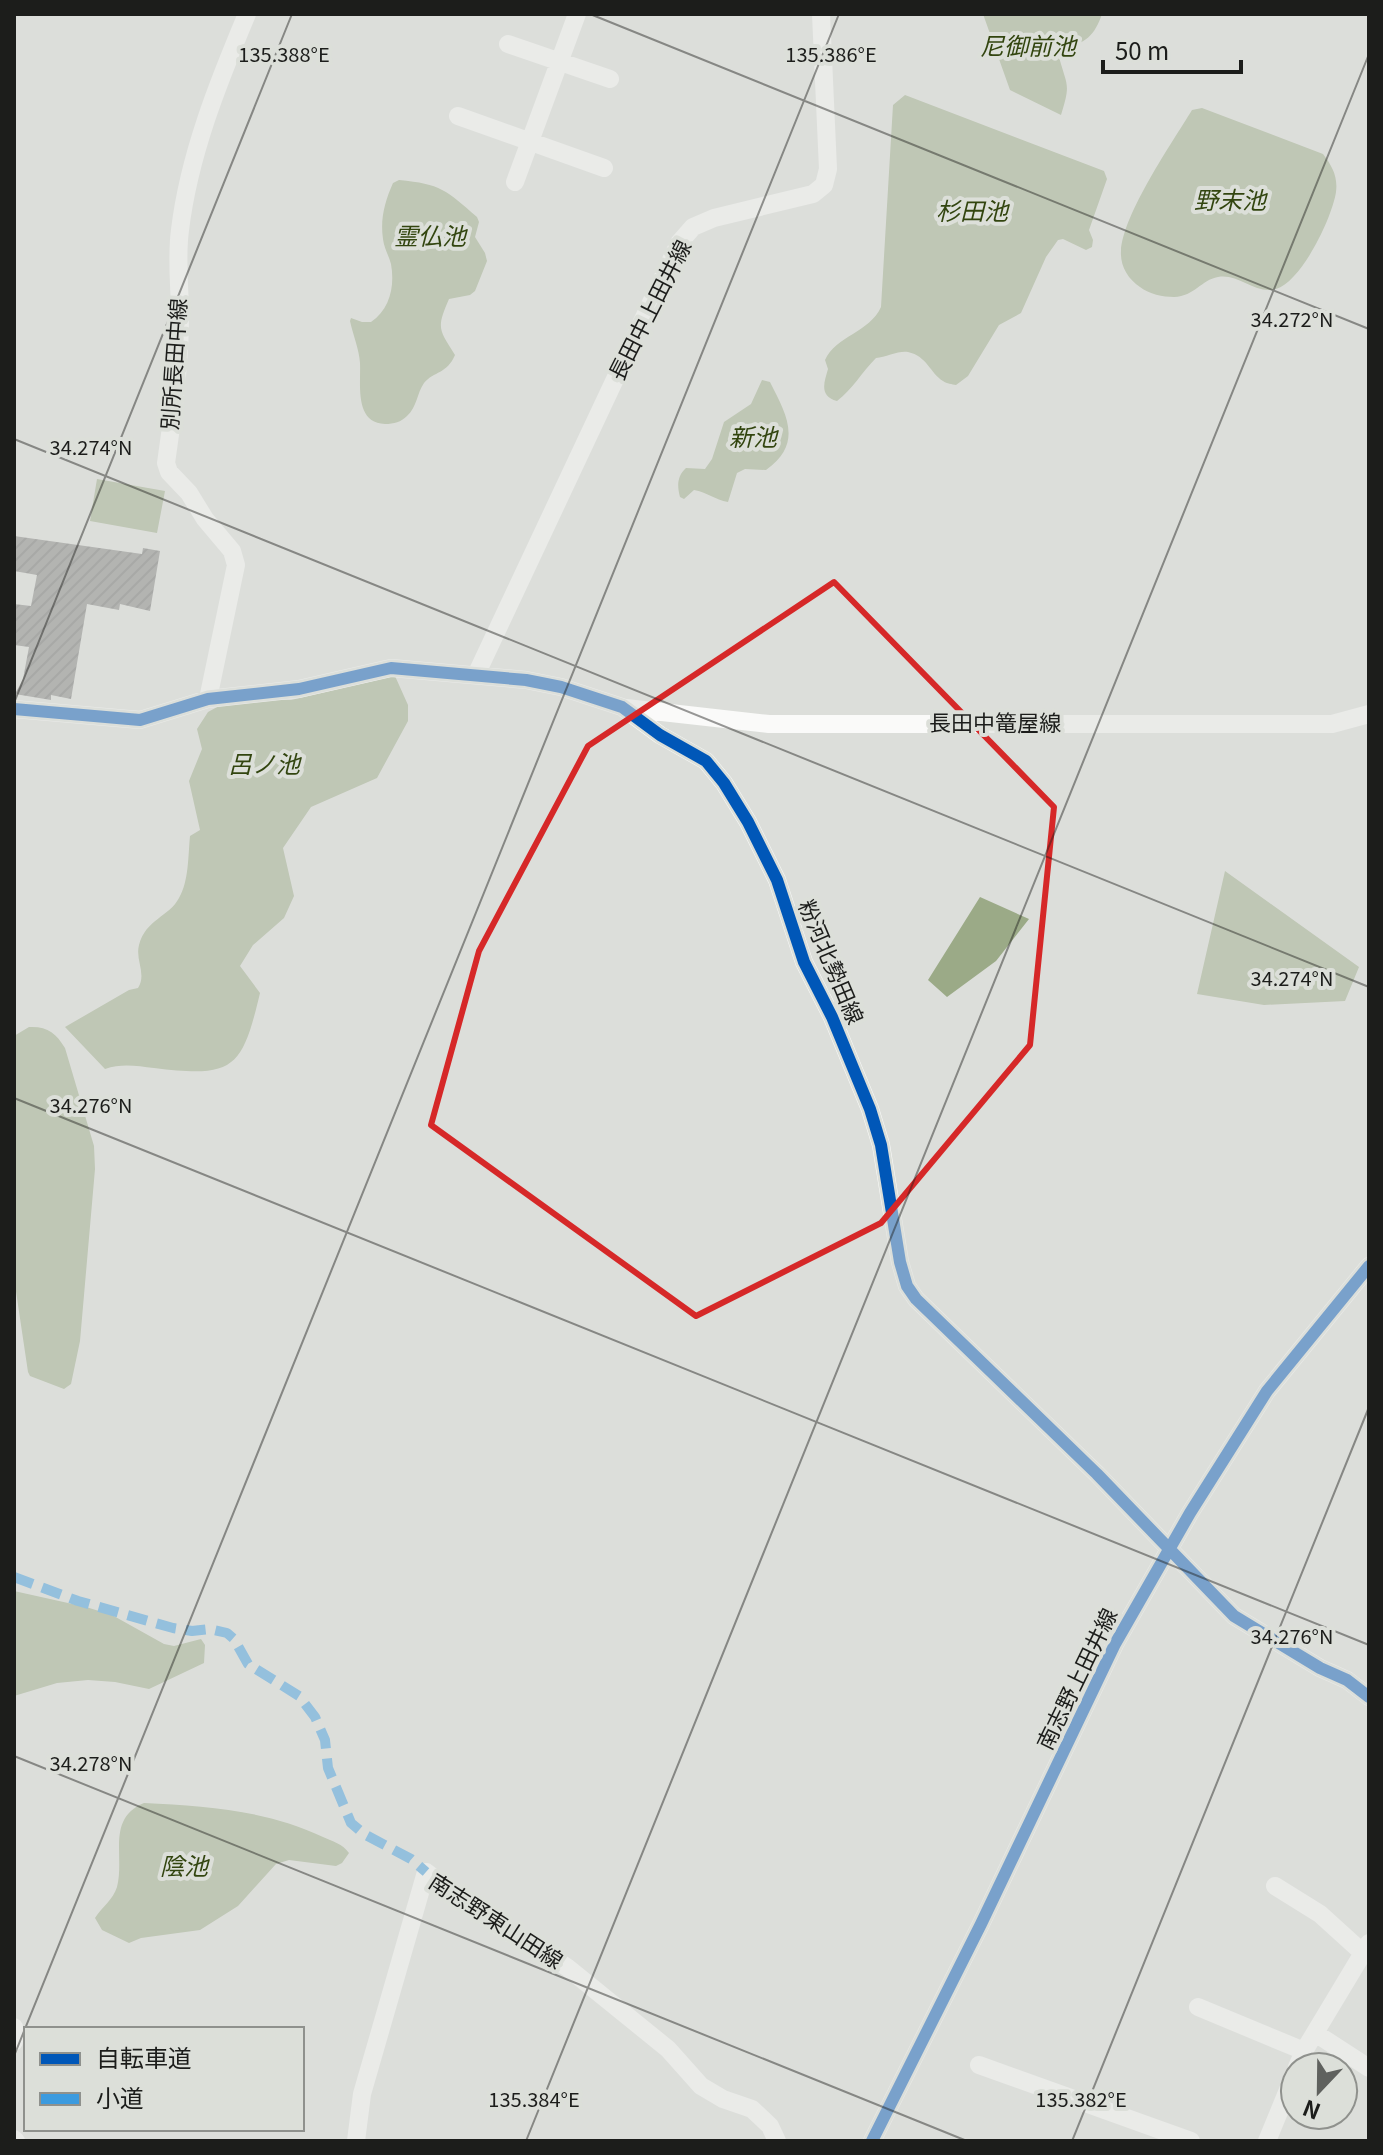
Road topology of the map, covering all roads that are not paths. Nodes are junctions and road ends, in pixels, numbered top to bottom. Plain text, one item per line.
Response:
1 (247, 14) edge
2 (577, 14) edge
3 (821, 14) edge
4 (508, 44) dead end
5 (560, 62) junction
6 (610, 79) dead end
7 (458, 116) dead end
8 (530, 142) junction
9 (604, 168) dead end
10 (515, 182) dead end
11 (476, 675) junction
12 (208, 699) junction
13 (622, 707) junction
14 (14, 709) edge
15 (1369, 714) edge
16 (1369, 1266) edge
17 (1169, 1549) junction
18 (1369, 1697) edge
19 (1275, 1886) dead end
20 (1365, 1956) edge
21 (1198, 2007) dead end
22 (14, 2027) edge
23 (1315, 2033) junction
24 (14, 2042) edge
25 (1285, 2051) edge
26 (1305, 2051) edge
27 (979, 2065) dead end
28 (1369, 2068) edge
29 (1279, 2112) edge
30 (356, 2141) edge
31 (777, 2141) edge
32 (872, 2141) edge
33 (1191, 2141) edge
34 (1267, 2141) edge

1 - 12 street, 別所長田中線
2 - 5 street
3 - 11 street, 長田中上田井線
4 - 5 street
5 - 6 street
5 - 8 street
7 - 8 street
8 - 9 street
8 - 10 street
11 - 12 street, 粉河北勢田線
11 - 13 street, 粉河北勢田線
12 - 14 street, 粉河北勢田線
13 - 15 street, 長田中篭屋線
13 - 17 street, 粉河北勢田線
16 - 17 street, 南志野上田井線
17 - 18 street, 粉河北勢田線
17 - 32 street, 南志野上田井線
19 - 20 street
20 - 23 street
21 - 25 street
22 - 24 street
23 - 26 street
23 - 28 street
27 - 33 street
29 - 34 street
30 - 31 street, 南志野東山田線

